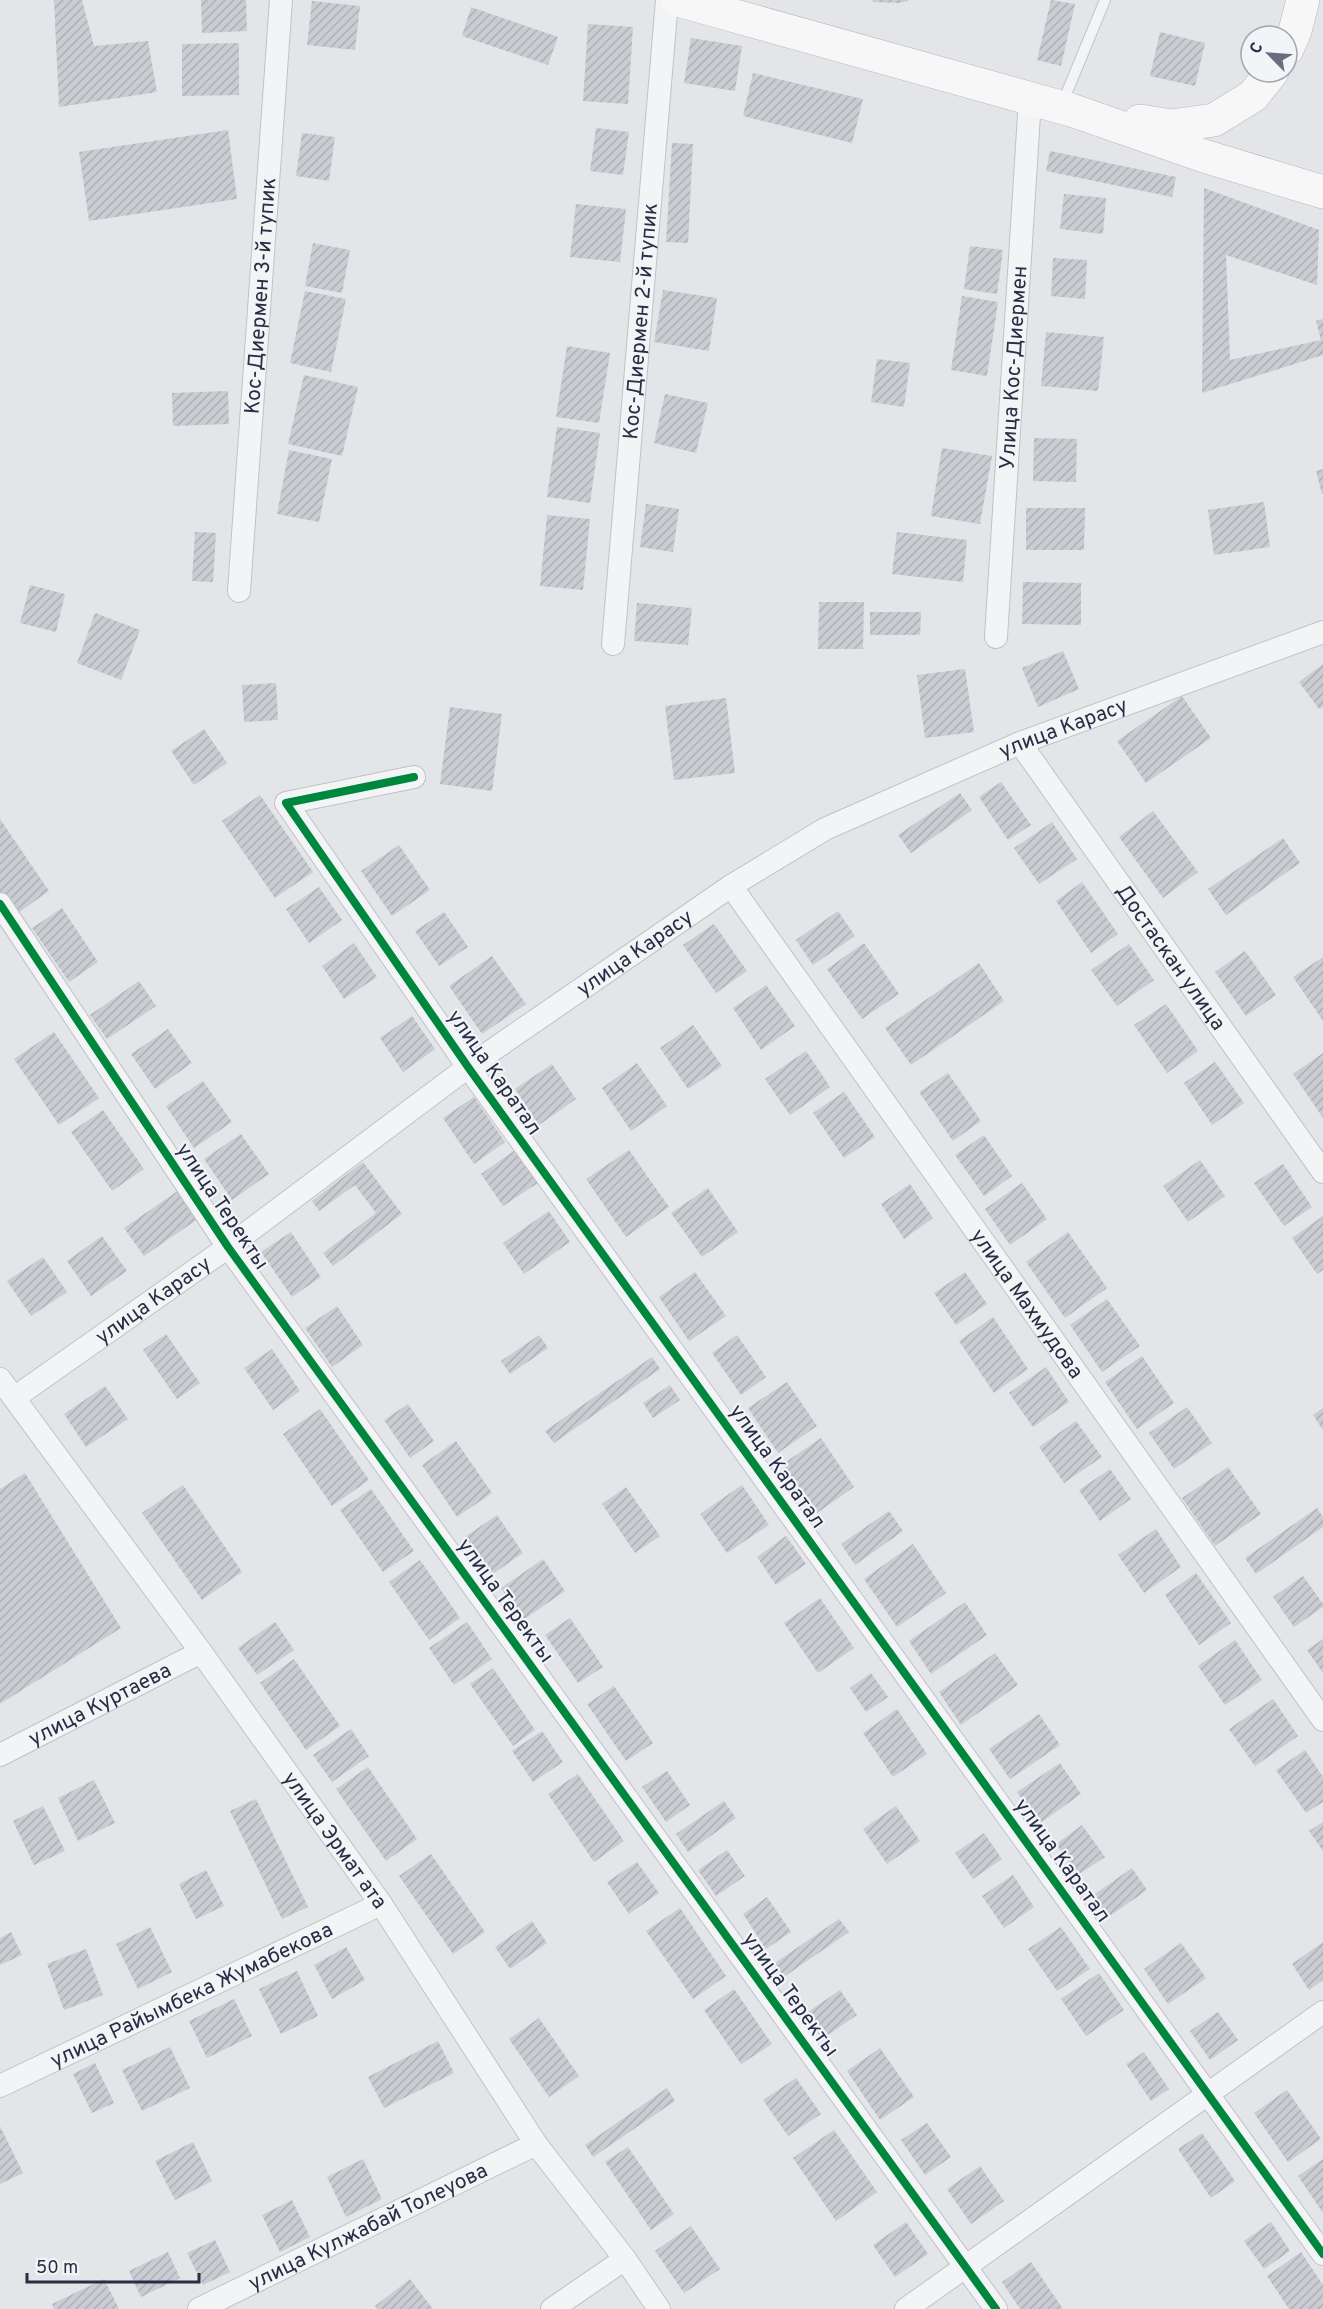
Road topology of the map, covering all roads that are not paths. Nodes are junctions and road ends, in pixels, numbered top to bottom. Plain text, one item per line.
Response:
1 (281, 0) edge
2 (667, 0) edge
3 (678, 0) edge
4 (1105, 0) edge
5 (1304, 0) edge
6 (1298, 24) edge
7 (1262, 84) edge
8 (1054, 105) junction
9 (1323, 192) edge
10 (239, 591) dead end
11 (1323, 632) edge
12 (996, 637) dead end
13 (613, 644) dead end
14 (1020, 743) junction
15 (414, 777) dead end
16 (731, 886) junction
17 (0, 904) edge
18 (468, 1067) junction
19 (1323, 1172) edge
20 (228, 1247) junction
21 (0, 1379) edge
22 (14, 1398) junction
23 (201, 1652) junction
24 (1323, 1720) edge
25 (0, 1755) edge
26 (381, 1904) junction
27 (1323, 2012) edge
28 (0, 2086) edge
29 (1208, 2092) junction
30 (536, 2144) junction
31 (1323, 2254) edge
32 (626, 2259) junction
33 (967, 2266) junction
34 (199, 2309) edge
35 (552, 2309) edge
36 (659, 2309) edge
37 (906, 2309) edge
38 (996, 2309) edge

1 - 10 street, Кос-Диермен 3-й тупик
2 - 13 street, Кос-Диермен 2-й тупик
3 - 8 highway
4 - 8 lane
5 - 6 highway
7 - 8 highway
8 - 9 highway
8 - 12 street, Улица Кос-Диермен
11 - 14 street, улица Карасу
14 - 16 street, улица Карасу
14 - 19 street, Достаскан улица
15 - 18 street, улица Каратал
16 - 18 street, улица Карасу
16 - 24 street, улица Махмудова
17 - 20 street, улица Теректы
18 - 20 street, улица Карасу
18 - 29 street, улица Каратал
20 - 22 street, улица Карасу
20 - 33 street, улица Теректы
21 - 22 street, улица Эрмат ата
22 - 23 street, улица Эрмат ата
23 - 25 street, улица Куртаева
23 - 26 street, улица Эрмат ата
26 - 28 street, улица Райымбека Жумабекова
26 - 30 street, улица Эрмат ата
27 - 29 street
29 - 31 street, улица Каратал
29 - 33 street
30 - 32 street, улица Эрмат ата
30 - 34 street, улица Кулжабай Толеуова
32 - 35 street
32 - 36 street, улица Эрмат ата
33 - 37 street
33 - 38 street, улица Теректы

